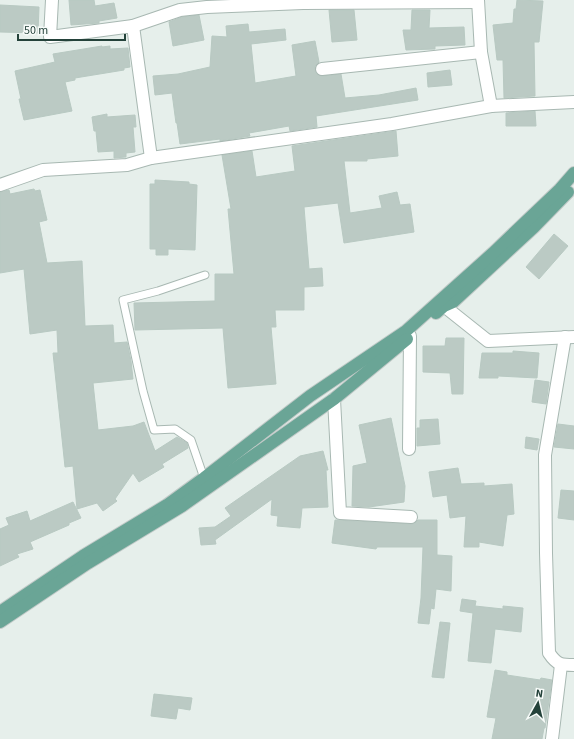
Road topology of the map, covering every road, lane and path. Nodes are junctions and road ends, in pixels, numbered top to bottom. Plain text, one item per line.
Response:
1 (52, 0) edge
2 (302, 1) edge
3 (477, 1) edge
4 (206, 3) edge
5 (133, 26) junction
6 (481, 52) junction
7 (322, 69) dead end
8 (574, 102) edge
9 (491, 106) junction
10 (151, 158) junction
11 (574, 173) edge
12 (0, 185) edge
13 (574, 185) edge
14 (205, 276) dead end
15 (444, 306) junction
16 (410, 336) junction
17 (569, 337) edge
18 (334, 399) junction
19 (409, 448) dead end
20 (204, 478) junction
21 (411, 517) dead end
22 (0, 612) edge
23 (0, 622) edge
24 (561, 665) junction
25 (574, 665) edge
26 (552, 739) edge

1 - 5 street
2 - 3 street
2 - 4 street
3 - 6 street
4 - 5 street
5 - 10 street
6 - 7 street
6 - 9 street
8 - 9 street
9 - 10 street
10 - 12 street
11 - 20 main road
13 - 15 main road
14 - 20 lane
15 - 16 main road
15 - 17 street
16 - 18 main road
16 - 19 street
17 - 24 street
18 - 21 street
18 - 23 main road
20 - 22 main road
24 - 25 street
24 - 26 street

